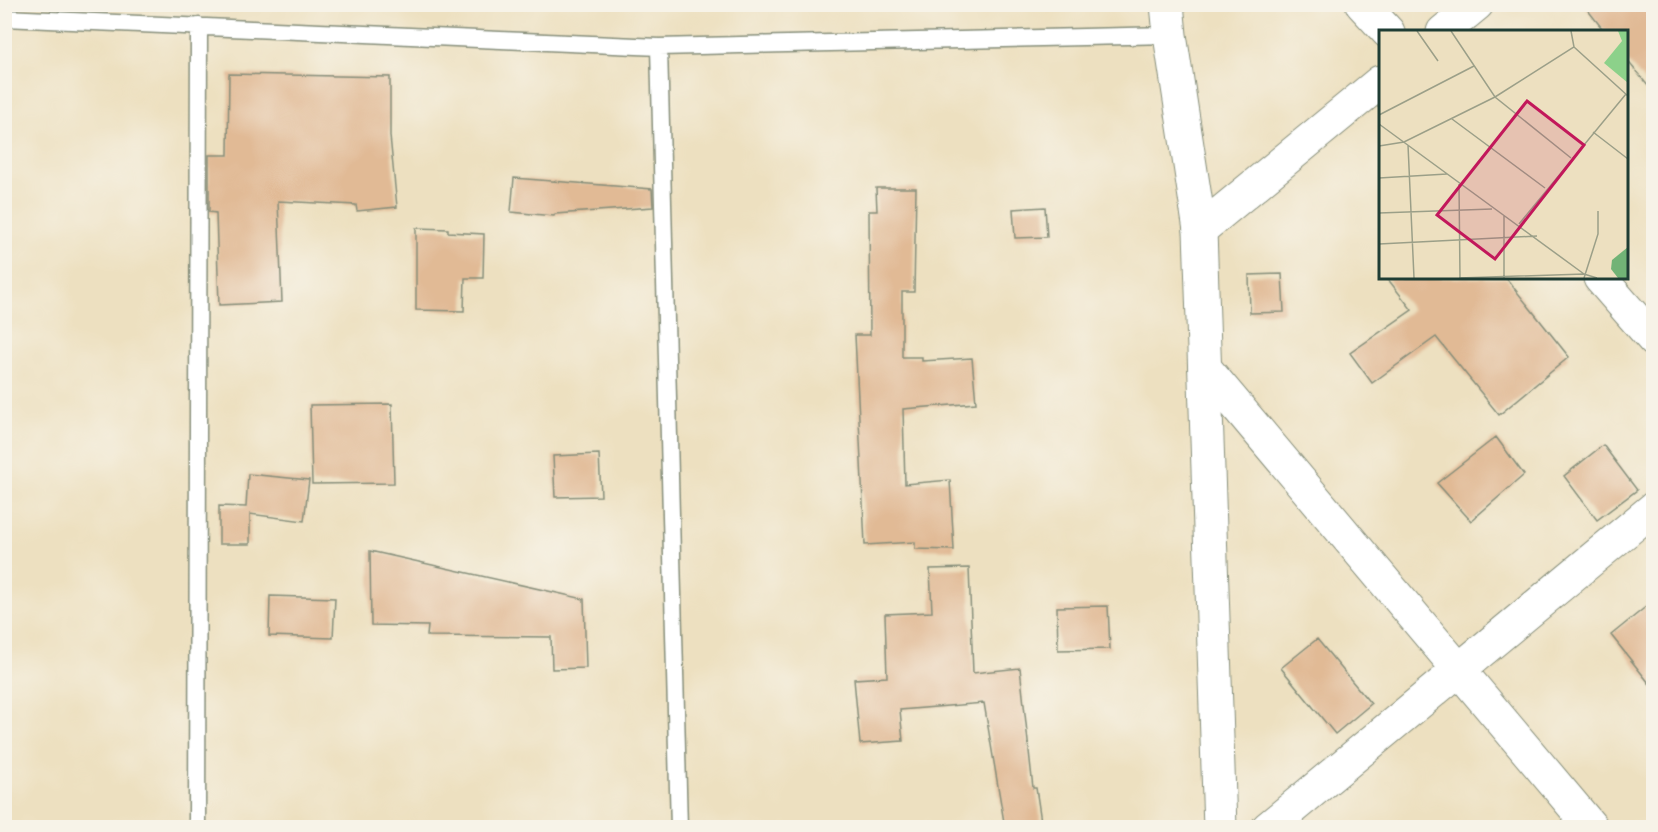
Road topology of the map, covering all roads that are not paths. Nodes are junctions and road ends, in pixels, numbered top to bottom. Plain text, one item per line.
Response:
1 (1362, 4) edge
2 (1477, 4) edge
3 (4, 18) edge
4 (1168, 20) edge
5 (199, 26) junction
6 (1386, 30) edge
7 (1445, 30) edge
8 (659, 47) junction
9 (1379, 83) edge
10 (1200, 230) junction
11 (1601, 279) edge
12 (1653, 340) edge
13 (1205, 368) junction
14 (1653, 508) edge
15 (1459, 670) junction
16 (197, 828) edge
17 (679, 828) edge
18 (1220, 828) edge
19 (1268, 828) edge
20 (1592, 828) edge

1 - 6 street
2 - 7 street
3 - 5 lane
4 - 8 lane
4 - 10 street
5 - 8 lane
5 - 16 lane
8 - 17 lane
9 - 10 street
10 - 13 street
11 - 12 street
13 - 15 street
13 - 18 street
14 - 15 street
15 - 19 street
15 - 20 street

